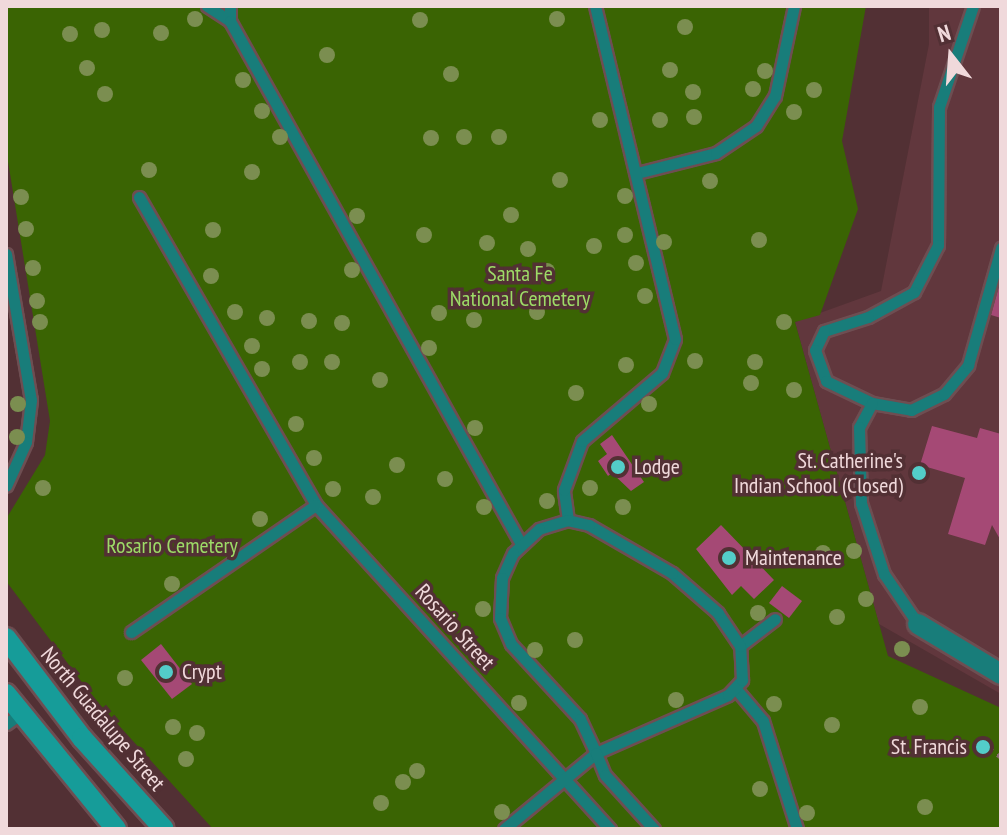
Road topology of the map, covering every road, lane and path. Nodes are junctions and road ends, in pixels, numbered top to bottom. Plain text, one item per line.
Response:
1 (207, 6) edge
2 (230, 6) edge
3 (595, 6) edge
4 (794, 6) edge
5 (973, 6) edge
6 (230, 21) junction
7 (637, 173) junction
8 (139, 197) dead end
9 (1001, 248) edge
10 (6, 254) edge
11 (872, 403) junction
12 (6, 486) edge
13 (316, 505) junction
14 (568, 520) junction
15 (521, 544) junction
16 (775, 619) dead end
17 (918, 624) joint
18 (131, 632) dead end
19 (6, 638) edge
20 (740, 646) junction
21 (1001, 674) edge
22 (736, 689) junction
23 (6, 694) edge
24 (13, 718) edge
25 (988, 747) dead end
26 (596, 753) junction
27 (1001, 758) edge
28 (564, 777) junction
29 (116, 829) edge
30 (164, 829) edge
31 (504, 829) edge
32 (610, 829) edge
33 (654, 829) edge
34 (797, 829) edge

1 - 6 lane
2 - 6 lane
3 - 7 lane
4 - 7 lane
5 - 11 lane
6 - 15 lane
7 - 14 lane
8 - 13 lane, Rosario Street
9 - 11 lane
10 - 12 lane
11 - 17 lane
13 - 18 lane
13 - 28 lane, Rosario Street
14 - 15 lane
14 - 20 lane
15 - 26 lane
16 - 20 lane
17 - 21 street
19 - 30 main road, North Guadalupe Street
20 - 22 lane
22 - 26 lane
22 - 34 lane
23 - 24 main road
24 - 29 main road
25 - 27 path
26 - 28 lane
26 - 33 lane
28 - 31 lane
28 - 32 lane, Rosario Street

